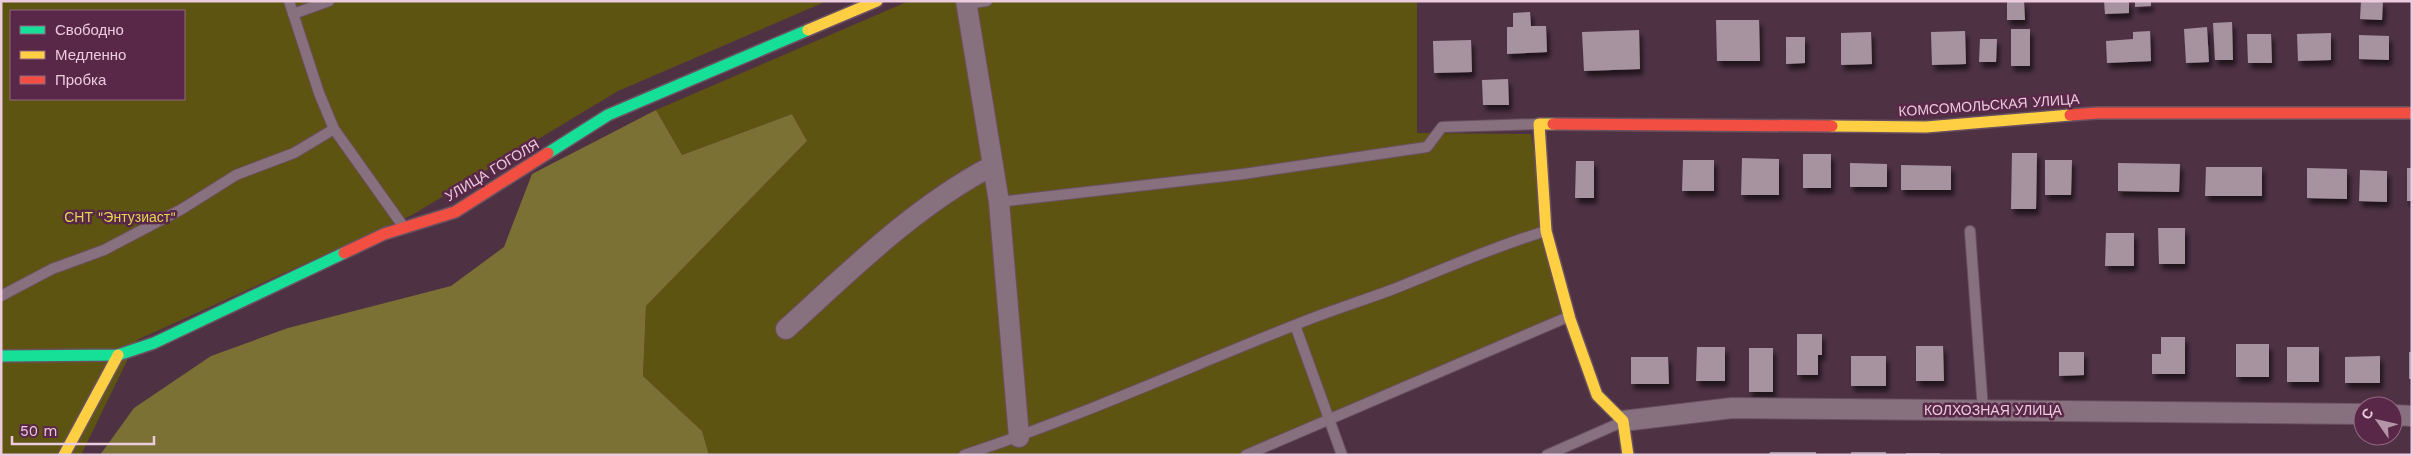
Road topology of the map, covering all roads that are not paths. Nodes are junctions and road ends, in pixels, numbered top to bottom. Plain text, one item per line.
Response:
1 (290, 1) edge
2 (329, 1) edge
3 (877, 1) edge
4 (987, 1) edge
5 (966, 3) edge
6 (293, 14) junction
7 (2412, 113) edge
8 (1539, 124) junction
9 (334, 129) junction
10 (992, 166) junction
11 (998, 202) junction
12 (404, 228) junction
13 (1546, 231) junction
14 (1970, 231) dead end
15 (1, 296) edge
16 (1563, 319) dead end
17 (1295, 325) junction
18 (786, 329) dead end
19 (1, 356) edge
20 (118, 356) junction
21 (1983, 410) junction
22 (2353, 414) edge
23 (1329, 419) junction
24 (1623, 421) junction
25 (1019, 437) junction
26 (64, 455) edge
27 (964, 455) edge
28 (1246, 455) edge
29 (1342, 455) edge
30 (1547, 455) edge
31 (1628, 455) edge

1 - 6 lane
2 - 6 lane
3 - 12 street, УЛИЦА ГОГОЛЯ
4 - 5 lane
5 - 10 street
6 - 9 lane
7 - 8 street, КОМСОМОЛЬСКАЯ УЛИЦА
8 - 11 lane
8 - 13 street
9 - 12 lane
9 - 15 lane
10 - 11 street
10 - 18 street
11 - 25 street
12 - 20 street, УЛИЦА ГОГОЛЯ
13 - 17 lane
13 - 24 street
14 - 21 lane
16 - 23 lane
17 - 23 lane
17 - 25 lane
19 - 20 street, УЛИЦА ГОГОЛЯ
20 - 26 street
21 - 22 street, КОЛХОЗНАЯ УЛИЦА
21 - 24 street, КОЛХОЗНАЯ УЛИЦА
23 - 28 lane
23 - 29 lane
24 - 30 lane
24 - 31 street
25 - 27 lane

